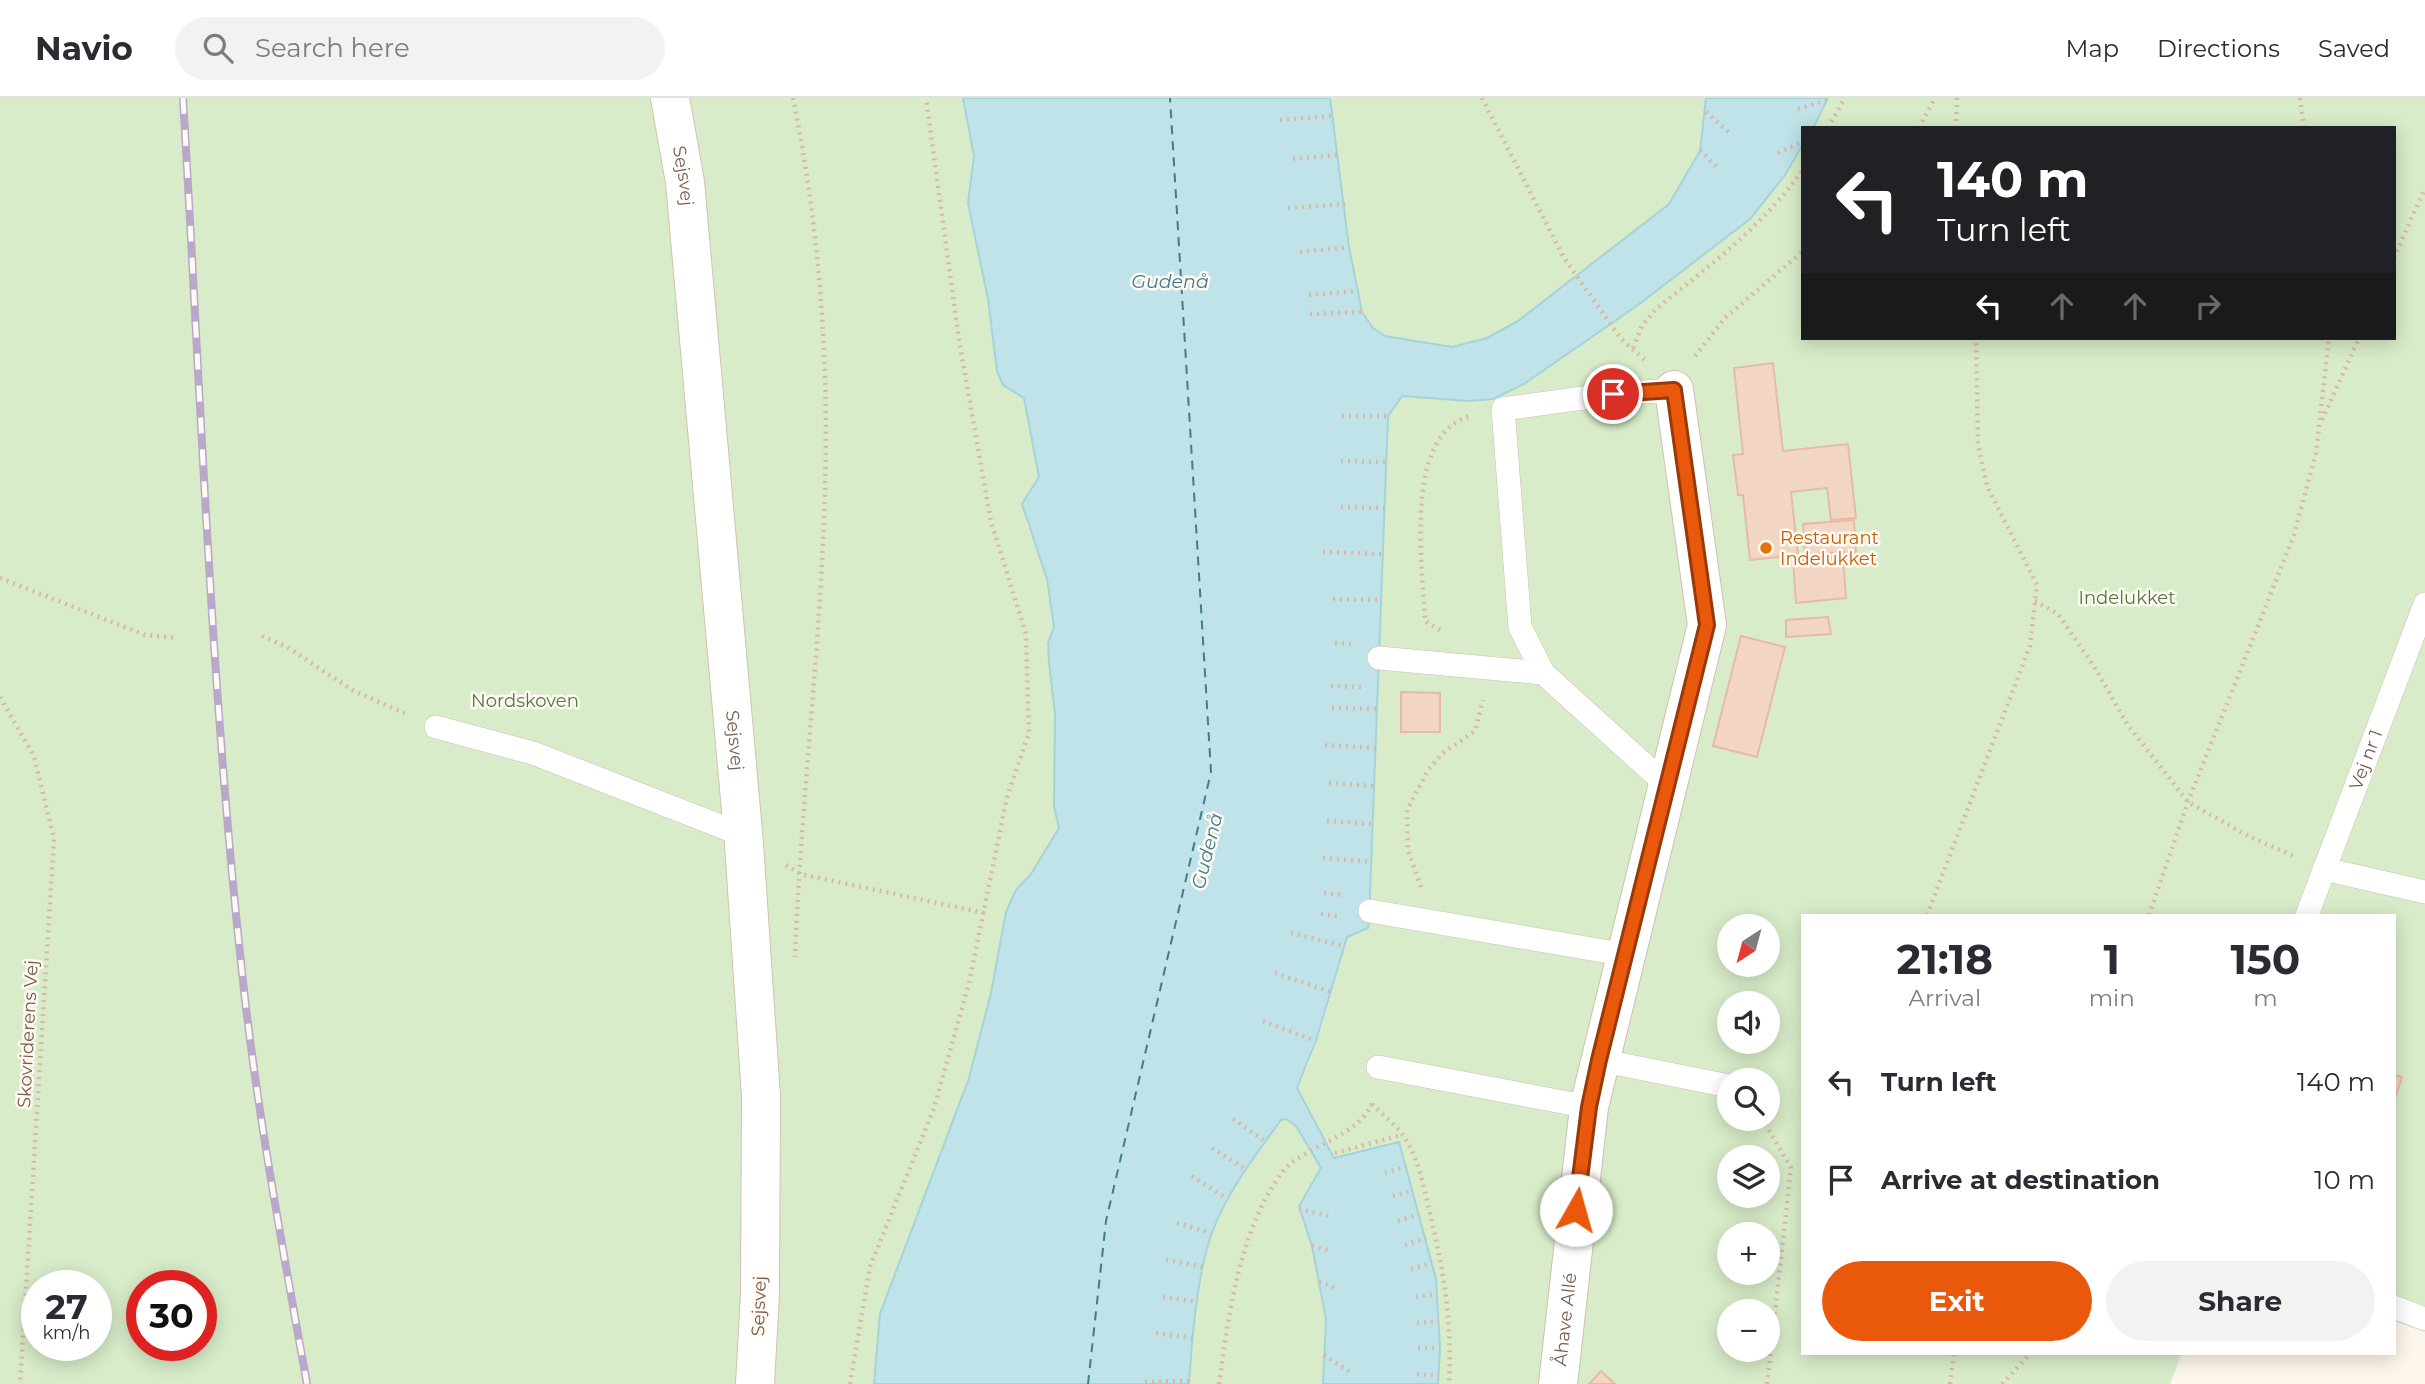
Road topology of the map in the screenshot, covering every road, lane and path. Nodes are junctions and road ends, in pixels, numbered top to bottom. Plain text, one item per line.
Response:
1 (670, 98) edge
2 (793, 98) edge
3 (926, 98) edge
4 (1482, 98) edge
5 (1845, 98) edge
6 (1935, 98) edge
7 (1957, 98) edge
8 (2300, 98) edge
9 (1827, 100) dead end
10 (1798, 110) dead end
11 (1706, 112) dead end
12 (1331, 116) dead end
13 (1280, 120) dead end
14 (1829, 126) edge
15 (1920, 126) edge
16 (1956, 126) edge
17 (2304, 126) edge
18 (1731, 134) dead end
19 (1801, 142) edge
20 (1700, 150) dead end
21 (1778, 153) dead end
22 (1339, 155) dead end
23 (1293, 159) dead end
24 (1717, 167) dead end
25 (1801, 172) edge
26 (2425, 188) edge
27 (1345, 204) dead end
28 (1288, 208) dead end
29 (1349, 247) dead end
30 (1300, 252) dead end
31 (1801, 253) edge
32 (2396, 253) edge
33 (1356, 291) dead end
34 (1309, 295) dead end
35 (1362, 312) dead end
36 (1310, 314) dead end
37 (1976, 340) edge
38 (2329, 340) edge
39 (2357, 340) edge
40 (1674, 390) junction
41 (1503, 409) junction
42 (1342, 416) dead end
43 (1388, 416) dead end
44 (2320, 425) junction
45 (1341, 461) dead end
46 (1386, 462) dead end
47 (1340, 506) dead end
48 (1384, 508) dead end
49 (1323, 552) dead end
50 (1382, 554) dead end
51 (0, 578) edge
52 (1334, 599) dead end
53 (1381, 600) dead end
54 (2035, 601) junction
55 (2425, 604) edge
56 (1453, 633) dead end
57 (262, 636) dead end
58 (177, 638) dead end
59 (1379, 658) dead end
60 (1483, 668) junction
61 (1543, 673) junction
62 (1332, 686) dead end
63 (1366, 687) dead end
64 (0, 697) edge
65 (1332, 708) dead end
66 (1377, 709) dead end
67 (436, 727) joint
68 (1325, 745) dead end
69 (1376, 748) dead end
70 (1329, 783) dead end
71 (1374, 786) dead end
72 (1669, 787) junction
73 (2188, 802) junction
74 (1327, 821) dead end
75 (1373, 824) dead end
76 (743, 835) junction
77 (1324, 858) dead end
78 (1372, 862) dead end
79 (2324, 869) junction
80 (800, 874) junction
81 (2425, 892) edge
82 (1370, 911) dead end
83 (985, 913) junction
84 (1927, 914) edge
85 (2149, 914) edge
86 (2306, 914) edge
87 (1420, 919) junction
88 (1291, 933) dead end
89 (1344, 946) dead end
90 (1627, 955) junction
91 (795, 959) dead end
92 (1275, 973) dead end
93 (1331, 992) dead end
94 (1263, 1021) dead end
95 (1316, 1041) dead end
96 (1599, 1060) junction
97 (1378, 1067) dead end
98 (1717, 1084) edge
99 (1589, 1107) junction
100 (1233, 1119) dead end
101 (1769, 1131) edge
102 (1402, 1134) junction
103 (1265, 1141) dead end
104 (1212, 1148) dead end
105 (1335, 1153) dead end
106 (1406, 1167) dead end
107 (1247, 1170) dead end
108 (1385, 1173) dead end
109 (1192, 1176) dead end
110 (1412, 1191) dead end
111 (1393, 1196) dead end
112 (1227, 1199) dead end
113 (1299, 1209) dead end
114 (1419, 1214) dead end
115 (1329, 1216) dead end
116 (1398, 1221) dead end
117 (1177, 1223) dead end
118 (1212, 1233) dead end
119 (1426, 1238) dead end
120 (1405, 1245) dead end
121 (1312, 1246) dead end
122 (1332, 1251) dead end
123 (1166, 1260) dead end
124 (1432, 1263) dead end
125 (1204, 1267) dead end
126 (1411, 1269) dead end
127 (1319, 1282) dead end
128 (1339, 1289) dead end
129 (1437, 1294) dead end
130 (1163, 1297) dead end
131 (1416, 1297) dead end
132 (1198, 1302) dead end
133 (2396, 1308) edge
134 (2425, 1319) edge
135 (1439, 1321) dead end
136 (1417, 1323) dead end
137 (1156, 1333) dead end
138 (1192, 1338) dead end
139 (1418, 1348) dead end
140 (1440, 1348) dead end
141 (1324, 1355) dead end
142 (1954, 1355) edge
143 (2029, 1355) edge
144 (1350, 1372) dead end
145 (1417, 1374) dead end
146 (1439, 1376) dead end
147 (1189, 1381) dead end
148 (1145, 1382) dead end
149 (20, 1384) edge
150 (755, 1384) edge
151 (850, 1384) edge
152 (1219, 1384) edge
153 (1449, 1384) edge
154 (1558, 1384) edge
155 (1767, 1384) edge
156 (1950, 1384) edge
157 (2002, 1384) edge

1 - 76 street, Sejsvej
2 - 80 path
3 - 83 path
4 - 25 path
5 - 14 path
6 - 15 path
7 - 16 path
8 - 17 path
9 - 10 path
11 - 18 path
12 - 13 path
19 - 21 path
20 - 24 path
22 - 23 path
26 - 32 path
27 - 28 path
29 - 30 path
31 - 40 path
33 - 34 path
35 - 36 path
37 - 54 path
38 - 44 path
39 - 44 path
40 - 41 lane
40 - 72 street, Åhave Allé
41 - 56 path
41 - 61 lane
42 - 43 path
44 - 73 path
45 - 46 path
47 - 48 path
49 - 50 path
51 - 58 path
52 - 53 path
54 - 73 path
54 - 84 path
55 - 79 lane, Vej nr 1
57 - 67 path
59 - 60 lane
60 - 61 lane
60 - 87 path
61 - 72 lane
62 - 63 path
64 - 149 path, Skovriderens Vej
65 - 66 path
67 - 76 lane
68 - 69 path
70 - 71 path
72 - 90 street, Åhave Allé
73 - 79 path
73 - 85 path
74 - 75 path
76 - 80 path
76 - 150 street, Sejsvej
77 - 78 path
79 - 81 lane
79 - 86 lane, Vej nr 1
80 - 83 path
80 - 91 path
82 - 87 lane
83 - 151 path
87 - 90 lane
88 - 89 path
90 - 96 street, Åhave Allé
92 - 93 path
94 - 95 path
96 - 98 lane
96 - 99 street, Åhave Allé
97 - 99 lane
99 - 154 street, Åhave Allé
100 - 103 path
101 - 155 path
102 - 105 path
102 - 152 path
102 - 153 path
104 - 107 path
106 - 108 path
109 - 112 path
110 - 111 path
113 - 115 path
114 - 116 path
117 - 118 path
119 - 120 path
121 - 122 path
123 - 125 path
124 - 126 path
127 - 128 path
129 - 131 path
130 - 132 path
133 - 134 lane
135 - 136 path
137 - 138 path
139 - 140 path
141 - 144 path
142 - 156 path
143 - 157 path
145 - 146 path
147 - 148 path

